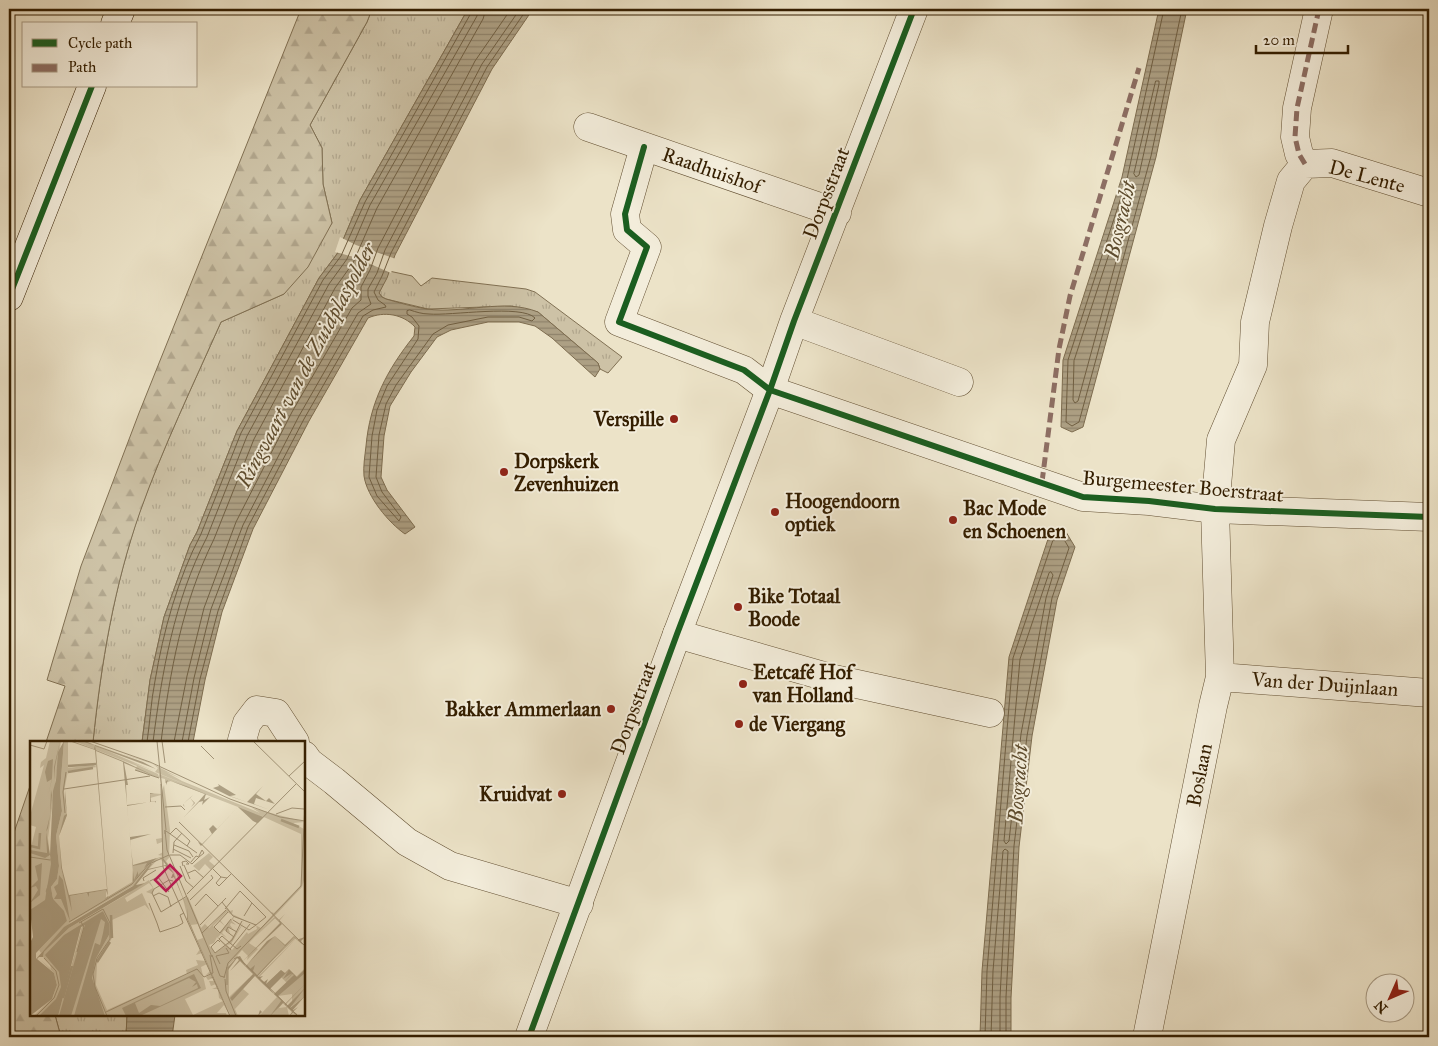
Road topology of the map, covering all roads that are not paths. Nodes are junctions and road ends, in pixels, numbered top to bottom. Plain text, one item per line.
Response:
1 (121, 9) edge
2 (914, 9) edge
3 (1319, 9) edge
4 (116, 22) edge
5 (91, 88) edge
6 (588, 127) dead end
7 (644, 147) junction
8 (1305, 164) junction
9 (1429, 193) edge
10 (837, 213) junction
11 (9, 297) edge
12 (794, 322) junction
13 (959, 382) dead end
14 (770, 390) junction
15 (1215, 509) junction
16 (1429, 517) edge
17 (677, 634) junction
18 (1220, 677) junction
19 (1429, 693) edge
20 (990, 713) dead end
21 (243, 741) edge
22 (294, 741) edge
23 (305, 758) edge
24 (579, 904) junction
25 (529, 1037) edge
26 (1147, 1037) edge

1 - 4 street
2 - 10 street, Dorpsstraat
3 - 8 street
5 - 11 street
6 - 7 street, Raadhuishof
7 - 10 street, Raadhuishof
7 - 14 street
8 - 9 street, De Lente
8 - 15 street, Boslaan
10 - 12 street, Dorpsstraat
12 - 13 street
12 - 14 street, Dorpsstraat
14 - 15 street, Burgemeester Boerstraat
14 - 17 street, Dorpsstraat
15 - 16 street, Burgemeester Boerstraat
15 - 18 street, Boslaan
17 - 20 street
17 - 24 street, Dorpsstraat
18 - 19 street, Van der Duijnlaan
18 - 26 street, Boslaan
21 - 22 street
23 - 24 street
24 - 25 street, Dorpsstraat

